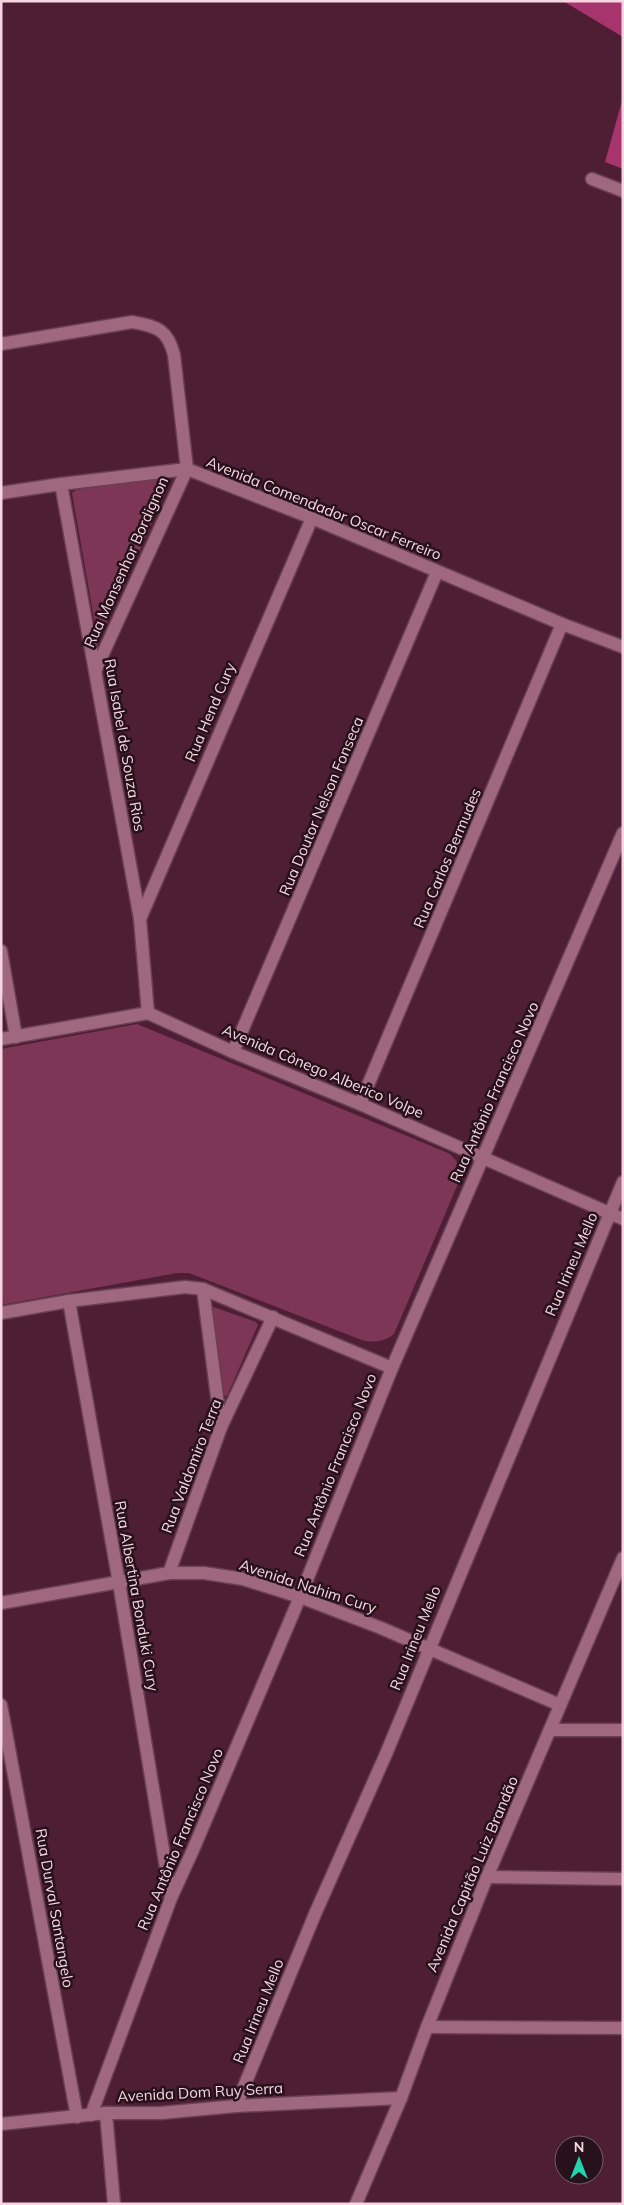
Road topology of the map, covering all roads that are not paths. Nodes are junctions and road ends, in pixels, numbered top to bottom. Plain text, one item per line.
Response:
1 (592, 179) dead end
2 (623, 191) edge
3 (1, 344) edge
4 (186, 469) junction
5 (61, 484) junction
6 (1, 493) edge
7 (312, 518) junction
8 (437, 572) junction
9 (562, 624) junction
10 (623, 647) edge
11 (96, 669) junction
12 (623, 833) edge
13 (140, 919) junction
14 (1, 951) edge
15 (148, 1013) junction
16 (16, 1037) junction
17 (1, 1039) edge
18 (233, 1052) junction
19 (360, 1104) junction
20 (483, 1158) junction
21 (623, 1182) edge
22 (609, 1214) junction
23 (623, 1219) edge
24 (203, 1289) junction
25 (69, 1301) junction
26 (1, 1313) edge
27 (273, 1317) junction
28 (392, 1368) junction
29 (221, 1427) junction
30 (623, 1558) edge
31 (169, 1574) junction
32 (618, 1579) edge
33 (119, 1583) junction
34 (300, 1597) junction
35 (1, 1603) edge
36 (428, 1649) junction
37 (1, 1705) edge
38 (560, 1705) junction
39 (551, 1730) junction
40 (623, 1730) edge
41 (487, 1878) junction
42 (623, 1879) edge
43 (171, 1898) junction
44 (427, 2027) junction
45 (623, 2028) edge
46 (401, 2098) junction
47 (236, 2106) junction
48 (106, 2113) junction
49 (91, 2115) junction
50 (77, 2117) junction
51 (1, 2124) edge
52 (114, 2204) edge
53 (356, 2204) edge

1 - 2 street
3 - 4 street
4 - 5 street, Avenida Comendador Oscar Ferreiro
4 - 7 street, Avenida Comendador Oscar Ferreiro
4 - 11 street, Rua Monsenhor Bordignon
5 - 6 street, Avenida Comendador Oscar Ferreiro
5 - 11 street, Rua Isabel de Souza Rios
7 - 8 street, Avenida Comendador Oscar Ferreiro
7 - 13 street, Rua Hend Cury
8 - 9 street, Avenida Comendador Oscar Ferreiro
8 - 18 street, Rua Doutor Nelson Fonseca
9 - 10 street, Avenida Comendador Oscar Ferreiro
9 - 19 street, Rua Carlos Bermudes
11 - 13 street, Rua Isabel de Souza Rios
12 - 20 street, Rua Antônio Francisco Novo
13 - 15 street, Rua Isabel de Souza Rios
14 - 16 street
15 - 16 street
15 - 18 street, Avenida Cônego Alberico Volpe
16 - 17 street
18 - 19 street, Avenida Cônego Alberico Volpe
19 - 20 street, Avenida Cônego Alberico Volpe
20 - 22 street, Avenida Cônego Alberico Volpe
20 - 28 street, Rua Antônio Francisco Novo
21 - 22 street, Rua Irineu Mello
22 - 23 street, Avenida Cônego Alberico Volpe
22 - 36 street, Rua Irineu Mello
24 - 25 street
24 - 27 street
24 - 29 street
25 - 26 street
25 - 33 street, Rua Albertina Bonduki Cury
27 - 28 street
27 - 29 street, Rua Valdomiro Terra
28 - 34 street, Rua Antônio Francisco Novo
29 - 31 street, Rua Valdomiro Terra
30 - 32 street, Avenida Capitão Luiz Brandão
31 - 33 street, Avenida Nahim Cury
31 - 34 street, Avenida Nahim Cury
32 - 38 street, Avenida Capitão Luiz Brandão
33 - 35 street, Avenida Nahim Cury
33 - 43 street, Rua Albertina Bonduki Cury
34 - 36 street, Avenida Nahim Cury
34 - 43 street, Rua Antônio Francisco Novo
36 - 38 street, Avenida Nahim Cury
36 - 47 street, Rua Irineu Mello
37 - 50 street, Rua Durval Santangelo
38 - 39 street, Avenida Capitão Luiz Brandão
39 - 40 street
39 - 41 street, Avenida Capitão Luiz Brandão
41 - 42 street
41 - 44 street, Avenida Capitão Luiz Brandão
43 - 49 street, Rua Antônio Francisco Novo
44 - 45 street
44 - 46 street, Avenida Capitão Luiz Brandão
46 - 47 street, Avenida Dom Ruy Serra
46 - 53 street, Avenida Capitão Luiz Brandão
47 - 48 street, Avenida Dom Ruy Serra
48 - 49 street, Avenida Dom Ruy Serra
48 - 52 street
49 - 50 street, Avenida Dom Ruy Serra
50 - 51 street, Avenida Dom Ruy Serra

